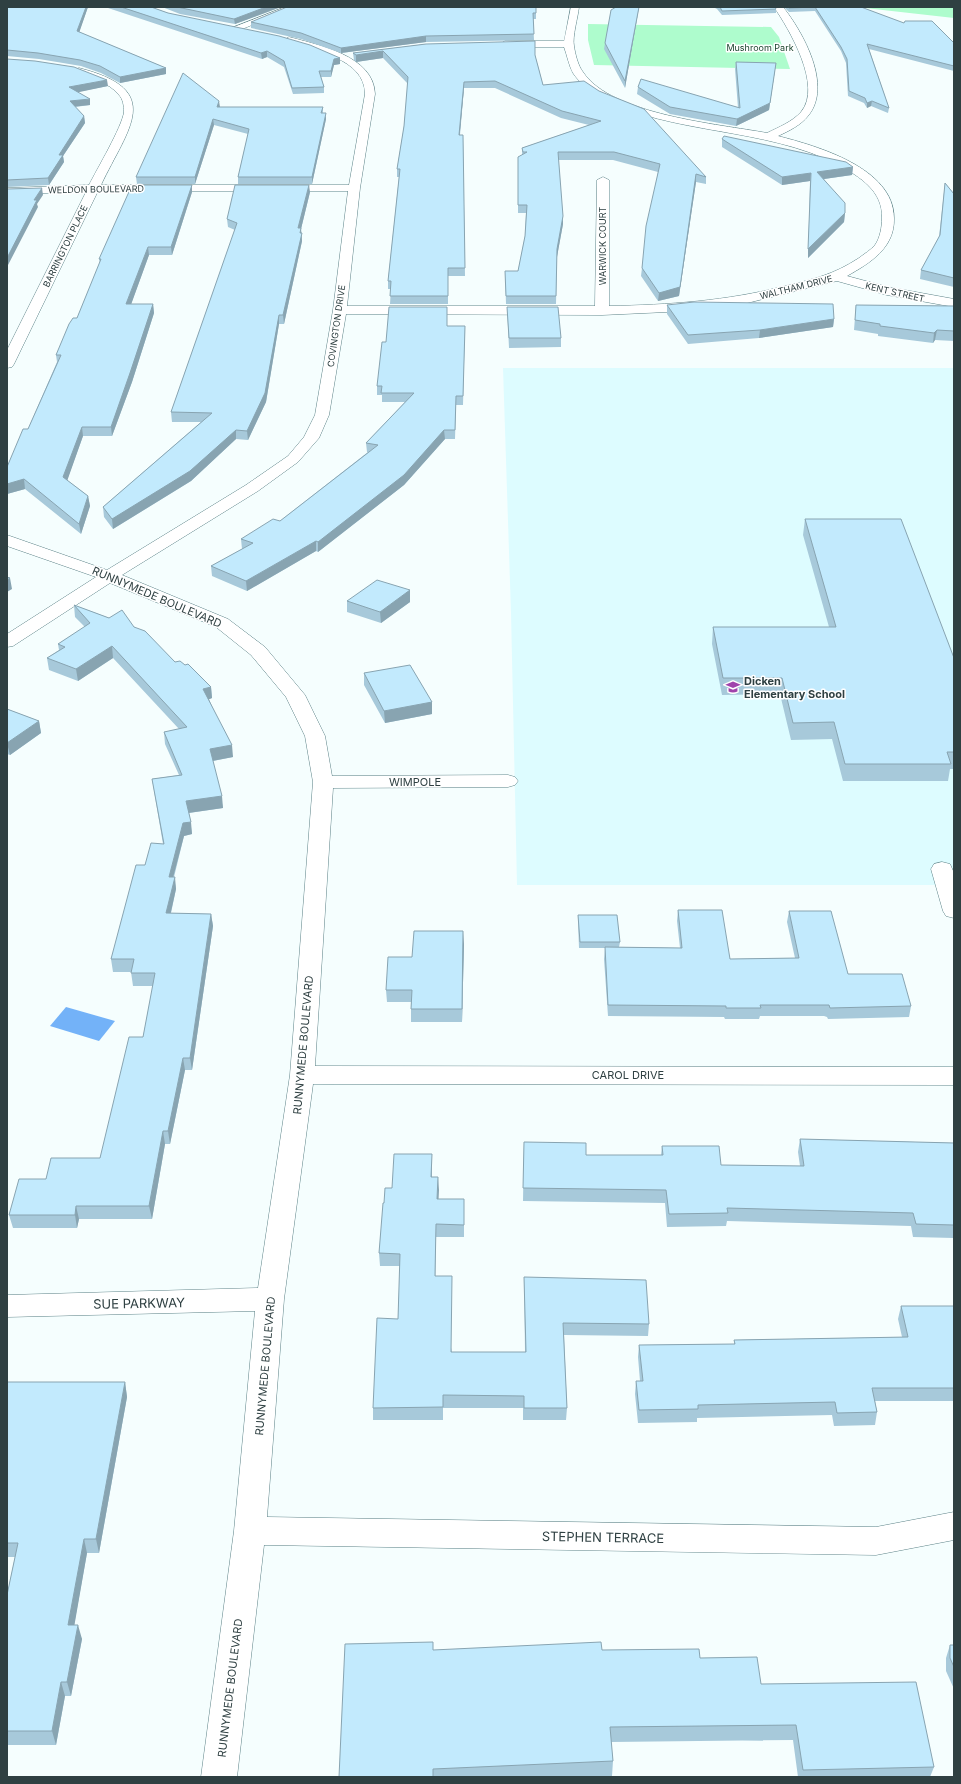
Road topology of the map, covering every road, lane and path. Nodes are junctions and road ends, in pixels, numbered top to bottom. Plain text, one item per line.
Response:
1 (293, 7) edge
2 (575, 7) edge
3 (778, 7) edge
4 (220, 26) edge
5 (234, 29) junction
6 (255, 33) edge
7 (276, 37) edge
8 (493, 44) edge
9 (568, 44) junction
10 (358, 54) edge
11 (341, 58) junction
12 (71, 69) edge
13 (768, 137) junction
14 (603, 180) dead end
15 (93, 188) junction
16 (354, 188) junction
17 (7, 190) edge
18 (836, 277) junction
19 (954, 303) edge
20 (340, 310) junction
21 (602, 311) junction
22 (7, 364) edge
23 (7, 540) edge
24 (109, 576) junction
25 (7, 642) edge
26 (508, 781) dead end
27 (323, 782) junction
28 (942, 870) dead end
29 (954, 911) edge
30 (302, 1075) junction
31 (954, 1076) edge
32 (270, 1299) junction
33 (7, 1306) edge
34 (954, 1526) edge
35 (250, 1531) junction
36 (219, 1777) edge

1 - 5 street
2 - 9 street, WALTHAM DRIVE
3 - 13 street
4 - 5 street
5 - 6 street
7 - 11 street, COVINGTON DRIVE
8 - 9 street
9 - 13 street, WALTHAM DRIVE
10 - 11 street
11 - 16 street, COVINGTON DRIVE
12 - 15 street, BARRINGTON PLACE
13 - 18 street, WALTHAM DRIVE
14 - 21 street, WARWICK COURT
15 - 16 street, WELDON BOULEVARD
15 - 17 street, WELDON BOULEVARD
15 - 22 street, BARRINGTON PLACE
16 - 20 street, COVINGTON DRIVE
18 - 19 street, KENT STREET
18 - 21 street, WALTHAM DRIVE
20 - 21 street, WALTHAM DRIVE
20 - 24 street, COVINGTON DRIVE
23 - 24 street, RUNNYMEDE BOULEVARD
24 - 25 street, COVINGTON DRIVE
24 - 27 street, RUNNYMEDE BOULEVARD
26 - 27 street, WIMPOLE
27 - 30 street, RUNNYMEDE BOULEVARD
28 - 29 street
30 - 31 street, CAROL DRIVE
30 - 32 street, RUNNYMEDE BOULEVARD
32 - 33 street, SUE PARKWAY
32 - 35 street, RUNNYMEDE BOULEVARD
34 - 35 street, STEPHEN TERRACE
35 - 36 street, RUNNYMEDE BOULEVARD

